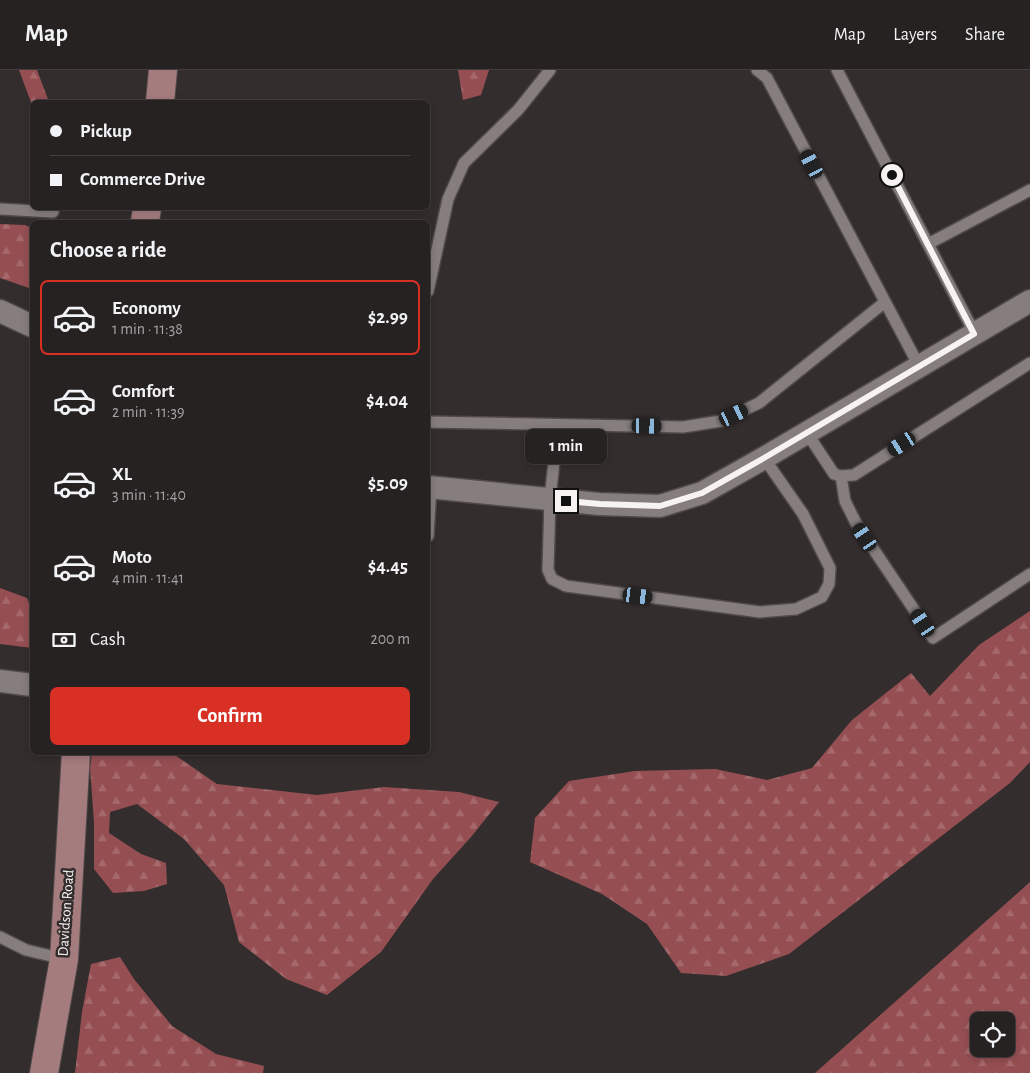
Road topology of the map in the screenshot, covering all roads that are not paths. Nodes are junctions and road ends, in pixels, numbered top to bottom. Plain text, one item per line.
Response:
1 (163, 70) edge
2 (550, 70) edge
3 (757, 70) edge
4 (837, 70) edge
5 (160, 100) edge
6 (1030, 190) edge
7 (0, 209) edge
8 (54, 212) dead end
9 (928, 244) junction
10 (430, 282) edge
11 (885, 302) junction
12 (1028, 306) edge
13 (0, 311) edge
14 (30, 325) edge
15 (974, 334) junction
16 (1030, 363) edge
17 (920, 366) junction
18 (430, 422) edge
19 (558, 425) junction
20 (807, 433) junction
21 (764, 458) junction
22 (841, 476) junction
23 (430, 487) edge
24 (550, 499) junction
25 (1030, 574) edge
26 (0, 681) edge
27 (30, 685) edge
28 (76, 755) edge
29 (0, 937) edge
30 (64, 959) junction
31 (44, 1073) edge

1 - 5 street
2 - 10 lane
3 - 11 lane
4 - 9 lane
6 - 9 lane
7 - 8 lane
9 - 15 lane
11 - 17 lane
11 - 19 lane
12 - 15 street
13 - 14 street
15 - 17 street
16 - 22 lane
17 - 20 street
18 - 19 lane
19 - 24 lane
20 - 21 street
20 - 22 lane
21 - 24 street
21 - 24 lane
22 - 25 lane
23 - 24 street
26 - 27 street
28 - 30 street, Davidson Road
29 - 30 lane
30 - 31 street, Davidson Road

